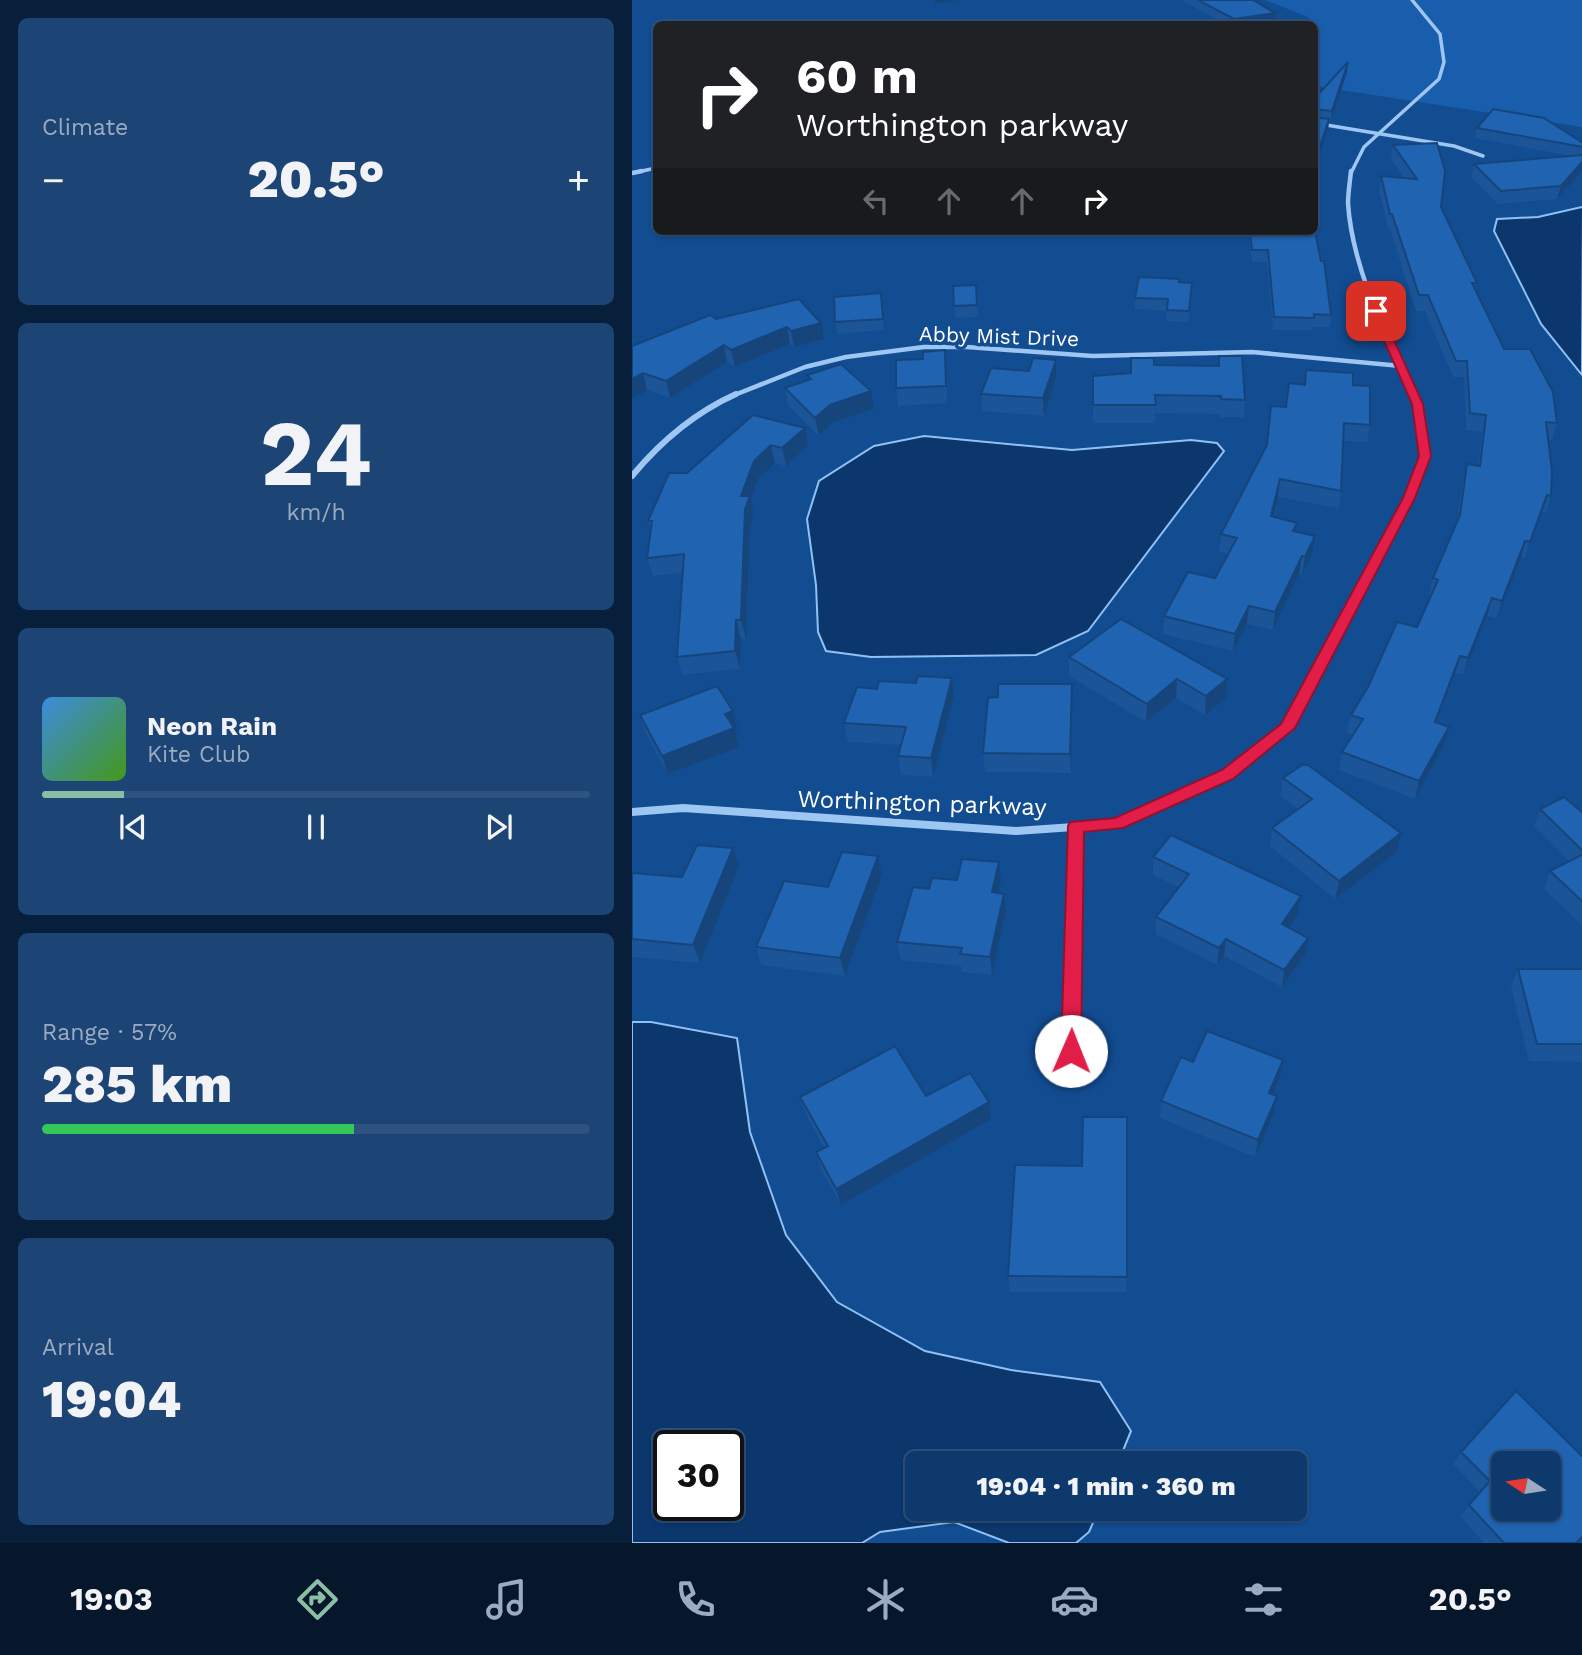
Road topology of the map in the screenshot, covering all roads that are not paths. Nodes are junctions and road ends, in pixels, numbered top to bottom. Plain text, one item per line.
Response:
1 (1412, 0) edge
2 (1318, 124) edge
3 (1378, 133) junction
4 (1483, 156) dead end
5 (653, 169) edge
6 (632, 173) edge
7 (1401, 366) junction
8 (632, 476) edge
9 (632, 812) edge
10 (1076, 826) junction
11 (1071, 1051) dead end

1 - 3 street, Worthington parkway
2 - 3 street
3 - 4 street
3 - 7 street, Worthington parkway
5 - 6 street
7 - 8 street, Abby Mist Drive
7 - 10 street, Worthington parkway
9 - 10 street, Worthington parkway
10 - 11 street

